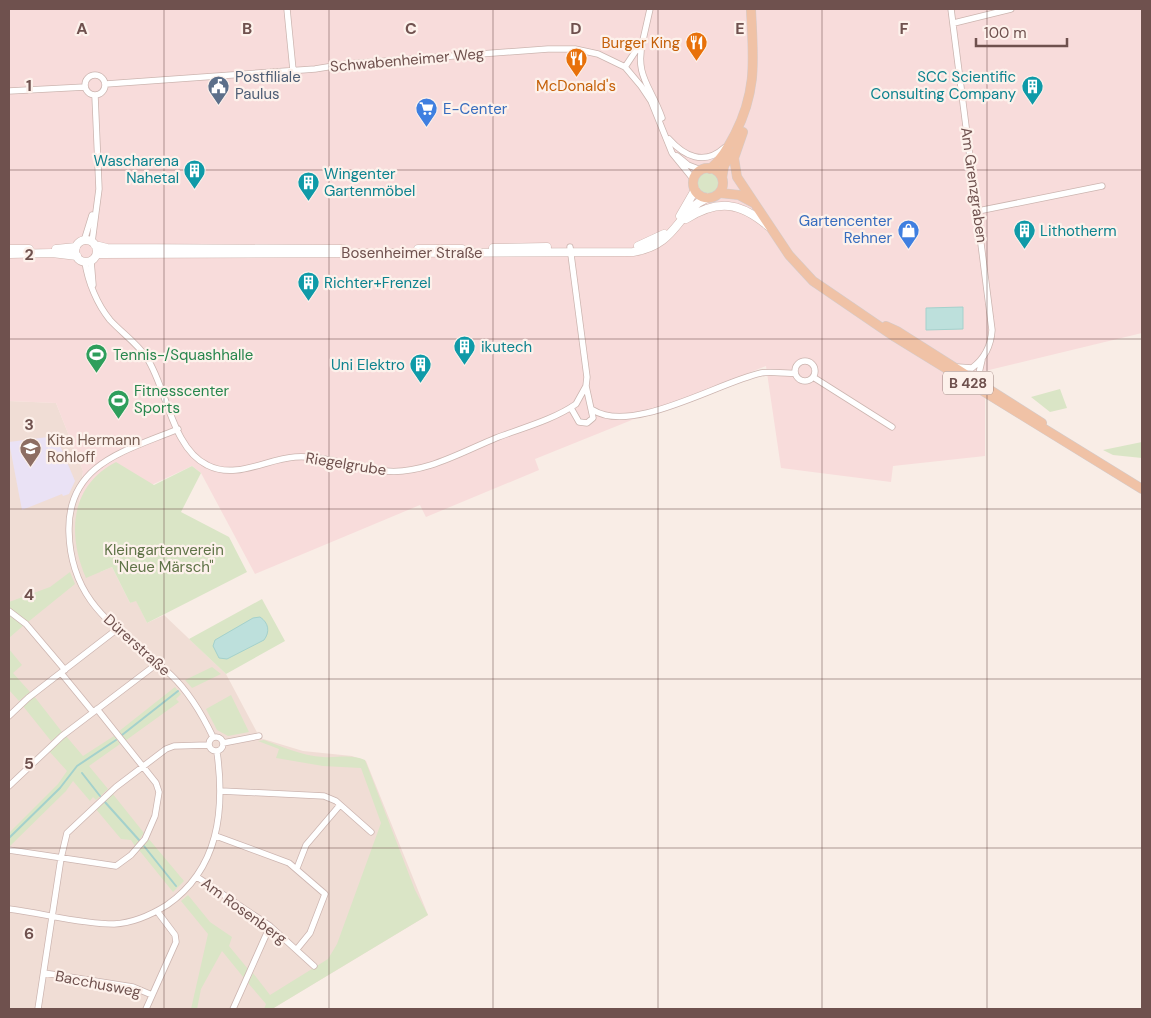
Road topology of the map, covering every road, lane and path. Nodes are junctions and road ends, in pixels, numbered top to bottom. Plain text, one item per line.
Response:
1 (287, 9) edge
2 (650, 9) edge
3 (751, 9) edge
4 (951, 9) edge
5 (1011, 9) edge
6 (954, 23) junction
7 (643, 40) junction
8 (625, 67) junction
9 (293, 70) junction
10 (106, 84) junction
11 (84, 87) junction
12 (9, 91) edge
13 (95, 96) junction
14 (741, 130) junction
15 (666, 135) junction
16 (706, 170) junction
17 (694, 180) junction
18 (722, 180) junction
19 (1102, 186) dead end
20 (695, 190) junction
21 (720, 193) junction
22 (707, 198) junction
23 (753, 202) junction
24 (978, 211) junction
25 (680, 223) junction
26 (773, 231) junction
27 (90, 243) junction
28 (9, 249) edge
29 (570, 249) junction
30 (76, 252) junction
31 (9, 254) edge
32 (96, 254) junction
33 (88, 261) junction
34 (869, 318) junction
35 (982, 359) junction
36 (954, 366) junction
37 (796, 373) junction
38 (813, 377) junction
39 (586, 386) junction
40 (987, 387) junction
41 (570, 408) junction
42 (593, 410) junction
43 (892, 427) dead end
44 (178, 429) junction
45 (1070, 444) junction
46 (1142, 489) edge
47 (9, 611) edge
48 (116, 630) junction
49 (158, 663) junction
50 (63, 671) junction
51 (95, 711) junction
52 (9, 716) edge
53 (259, 736) dead end
54 (213, 738) junction
55 (223, 744) junction
56 (208, 745) junction
57 (217, 752) junction
58 (142, 766) junction
59 (9, 786) edge
60 (221, 791) junction
61 (340, 805) junction
62 (371, 832) dead end
63 (216, 836) junction
64 (9, 850) edge
65 (61, 858) junction
66 (298, 868) junction
67 (197, 877) junction
68 (9, 909) edge
69 (157, 911) junction
70 (54, 916) junction
71 (270, 926) junction
72 (297, 949) junction
73 (314, 966) dead end
74 (44, 974) junction
75 (152, 995) junction
76 (38, 1009) edge
77 (146, 1009) edge
78 (233, 1009) edge

1 - 9 street
2 - 7 street
3 - 14 main road, B 428
4 - 6 street, Am Grenzgraben
5 - 6 street
6 - 24 street, Am Grenzgraben
7 - 8 street
7 - 15 street
8 - 9 street, Schwabenheimer Weg
8 - 15 street, Schwabenheimer Weg
9 - 10 street, Schwabenheimer Weg
10 - 11 street
10 - 13 street
11 - 12 street
11 - 13 street
13 - 27 street
14 - 15 street, Schwabenheimer Weg
14 - 16 main road, B 428
14 - 18 main road, B 428
14 - 23 main road, B 428
15 - 16 street, Schwabenheimer Weg
15 - 17 street, Schwabenheimer Weg
16 - 17 main road
16 - 18 main road
17 - 20 main road
18 - 21 main road
18 - 23 main road, B 428
19 - 24 street
20 - 22 main road
20 - 29 street, Bosenheimer Straße
21 - 22 main road
21 - 23 main road
22 - 25 street, Bosenheimer Straße
23 - 26 main road, B 428
24 - 35 street, Am Grenzgraben
25 - 26 street
25 - 29 street, Bosenheimer Straße
26 - 34 main road, B 428
27 - 29 street, Bosenheimer Straße
27 - 30 street
27 - 32 street
28 - 30 street
29 - 32 street, Bosenheimer Straße
29 - 39 street
30 - 31 street
30 - 33 street
32 - 33 street
33 - 44 street, Riegelgrube
34 - 36 main road, B 428
34 - 45 main road, B 428
35 - 36 street
35 - 40 street, Am Grenzgraben
36 - 40 main road, B 428
37 - 38 street
37 - 38 street
37 - 42 street
38 - 43 street
39 - 41 street
39 - 42 street
40 - 45 main road, B 428
41 - 42 street
41 - 44 street, Riegelgrube
44 - 48 street, Dürerstraße
45 - 46 main road, B 428
47 - 50 street
48 - 49 street, Dürerstraße
48 - 50 street
49 - 51 street
49 - 54 street, Dürerstraße
50 - 51 street
50 - 52 street
51 - 58 street
51 - 59 street
53 - 55 street
54 - 55 street
54 - 56 street
55 - 57 street
56 - 57 street
56 - 58 street
57 - 60 street
58 - 65 street
58 - 65 street
60 - 61 street
60 - 63 street
61 - 62 street
61 - 66 street
63 - 66 street
63 - 67 street
64 - 65 street
65 - 70 street
66 - 72 street
67 - 69 street
67 - 71 street, Am Rosenberg
68 - 70 street
69 - 70 street
69 - 75 street
70 - 74 street
71 - 72 street, Am Rosenberg
71 - 78 street
72 - 73 street, Am Rosenberg
74 - 75 street, Bacchusweg
74 - 76 street
75 - 77 street

